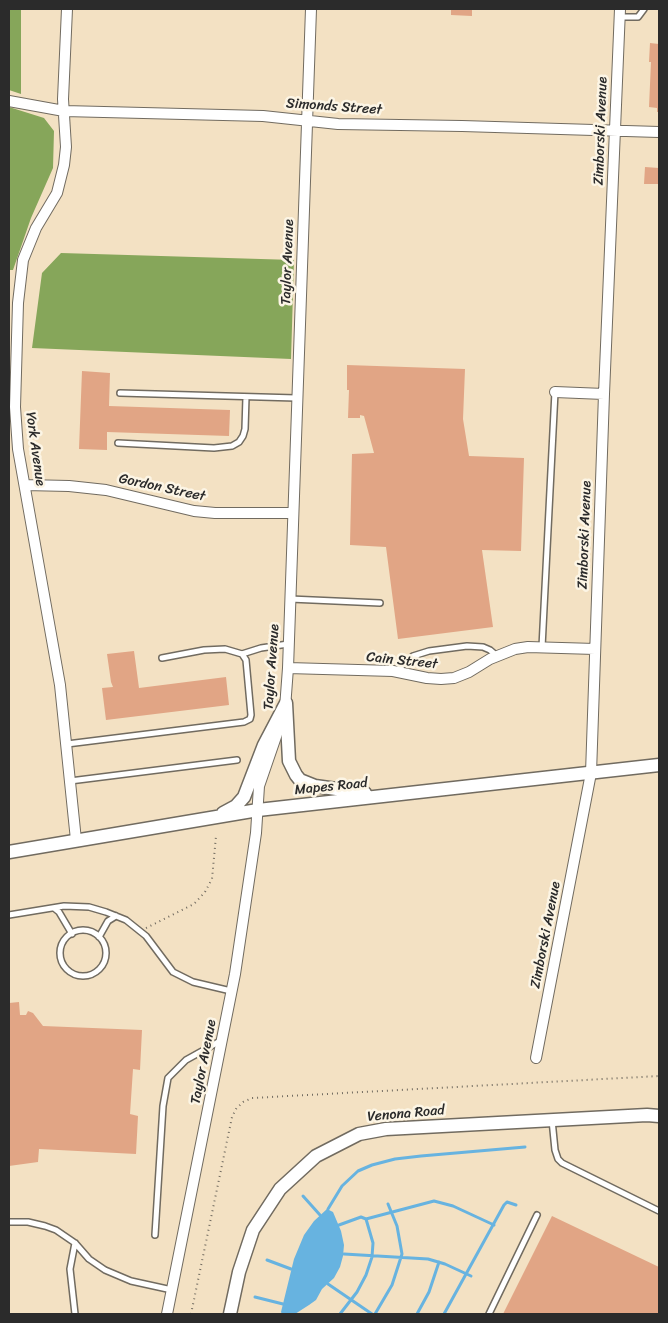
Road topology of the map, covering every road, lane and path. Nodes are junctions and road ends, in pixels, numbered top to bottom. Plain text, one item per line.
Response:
1 (67, 9) edge
2 (311, 9) edge
3 (644, 9) edge
4 (619, 13) edge
5 (9, 101) edge
6 (64, 111) junction
7 (307, 121) junction
8 (615, 130) junction
9 (659, 132) edge
10 (554, 392) joint
11 (120, 393) dead end
12 (604, 394) junction
13 (246, 397) junction
14 (296, 398) junction
15 (118, 443) dead end
16 (25, 485) junction
17 (293, 512) junction
18 (290, 599) junction
19 (380, 603) dead end
20 (288, 644) junction
21 (542, 648) junction
22 (596, 649) junction
23 (242, 654) junction
24 (497, 656) junction
25 (162, 658) dead end
26 (288, 668) junction
27 (395, 672) junction
28 (286, 703) junction
29 (66, 744) junction
30 (237, 760) dead end
31 (659, 765) edge
32 (591, 774) junction
33 (70, 781) junction
34 (393, 795) junction
35 (258, 810) junction
36 (214, 817) junction
37 (216, 836) dead end
38 (76, 840) junction
39 (9, 852) edge
40 (54, 908) junction
41 (9, 915) edge
42 (116, 916) junction
43 (146, 928) dead end
44 (72, 934) junction
45 (98, 936) junction
46 (232, 991) junction
47 (222, 1040) junction
48 (536, 1058) dead end
49 (659, 1116) edge
50 (552, 1120) junction
51 (659, 1211) edge
52 (537, 1214) dead end
53 (9, 1222) edge
54 (155, 1234) dead end
55 (75, 1243) junction
56 (172, 1290) junction
57 (74, 1314) edge
58 (167, 1314) edge
59 (230, 1314) edge
60 (489, 1314) edge

1 - 6 street, York Avenue
2 - 7 street, Taylor Avenue
3 - 4 lane
4 - 8 street, Zimborski Avenue
5 - 6 street, Simonds Street
6 - 7 street, Simonds Street
6 - 16 street, York Avenue
7 - 8 street, Simonds Street
7 - 14 street, Taylor Avenue
8 - 9 street, Simonds Street
8 - 12 street, Zimborski Avenue
10 - 12 street
10 - 21 lane
11 - 13 lane
12 - 22 street, Zimborski Avenue
13 - 14 lane
13 - 15 lane
14 - 17 street, Taylor Avenue
16 - 17 street, Gordon Street
16 - 29 street, York Avenue
17 - 18 street, Taylor Avenue
18 - 19 lane
18 - 20 street, Taylor Avenue
20 - 23 lane
20 - 26 street, Taylor Avenue
21 - 22 street, Cain Street
21 - 24 street, Cain Street
22 - 32 street, Zimborski Avenue
23 - 25 lane
23 - 29 lane
24 - 27 street, Cain Street
24 - 27 lane
26 - 27 street, Cain Street
26 - 28 street, Taylor Avenue
28 - 34 street
28 - 35 street, Taylor Avenue
28 - 36 street
29 - 33 street, York Avenue
30 - 33 lane
31 - 32 street, Mapes Road
32 - 34 street, Mapes Road
32 - 48 street, Zimborski Avenue
33 - 38 street, York Avenue
34 - 35 street, Mapes Road
35 - 36 street, Mapes Road
35 - 46 street, Taylor Avenue
36 - 38 street, Mapes Road
37 - 43 path
38 - 39 street, Mapes Road
40 - 41 lane
40 - 42 lane
40 - 44 lane
42 - 45 lane
42 - 46 lane
44 - 45 lane
44 - 45 lane
46 - 47 street, Taylor Avenue
47 - 54 lane
47 - 56 street, Taylor Avenue
49 - 50 street, Venona Road
50 - 51 lane
50 - 59 street, Venona Road
52 - 60 lane
53 - 55 lane
55 - 56 lane
55 - 57 lane
56 - 58 street, Taylor Avenue

